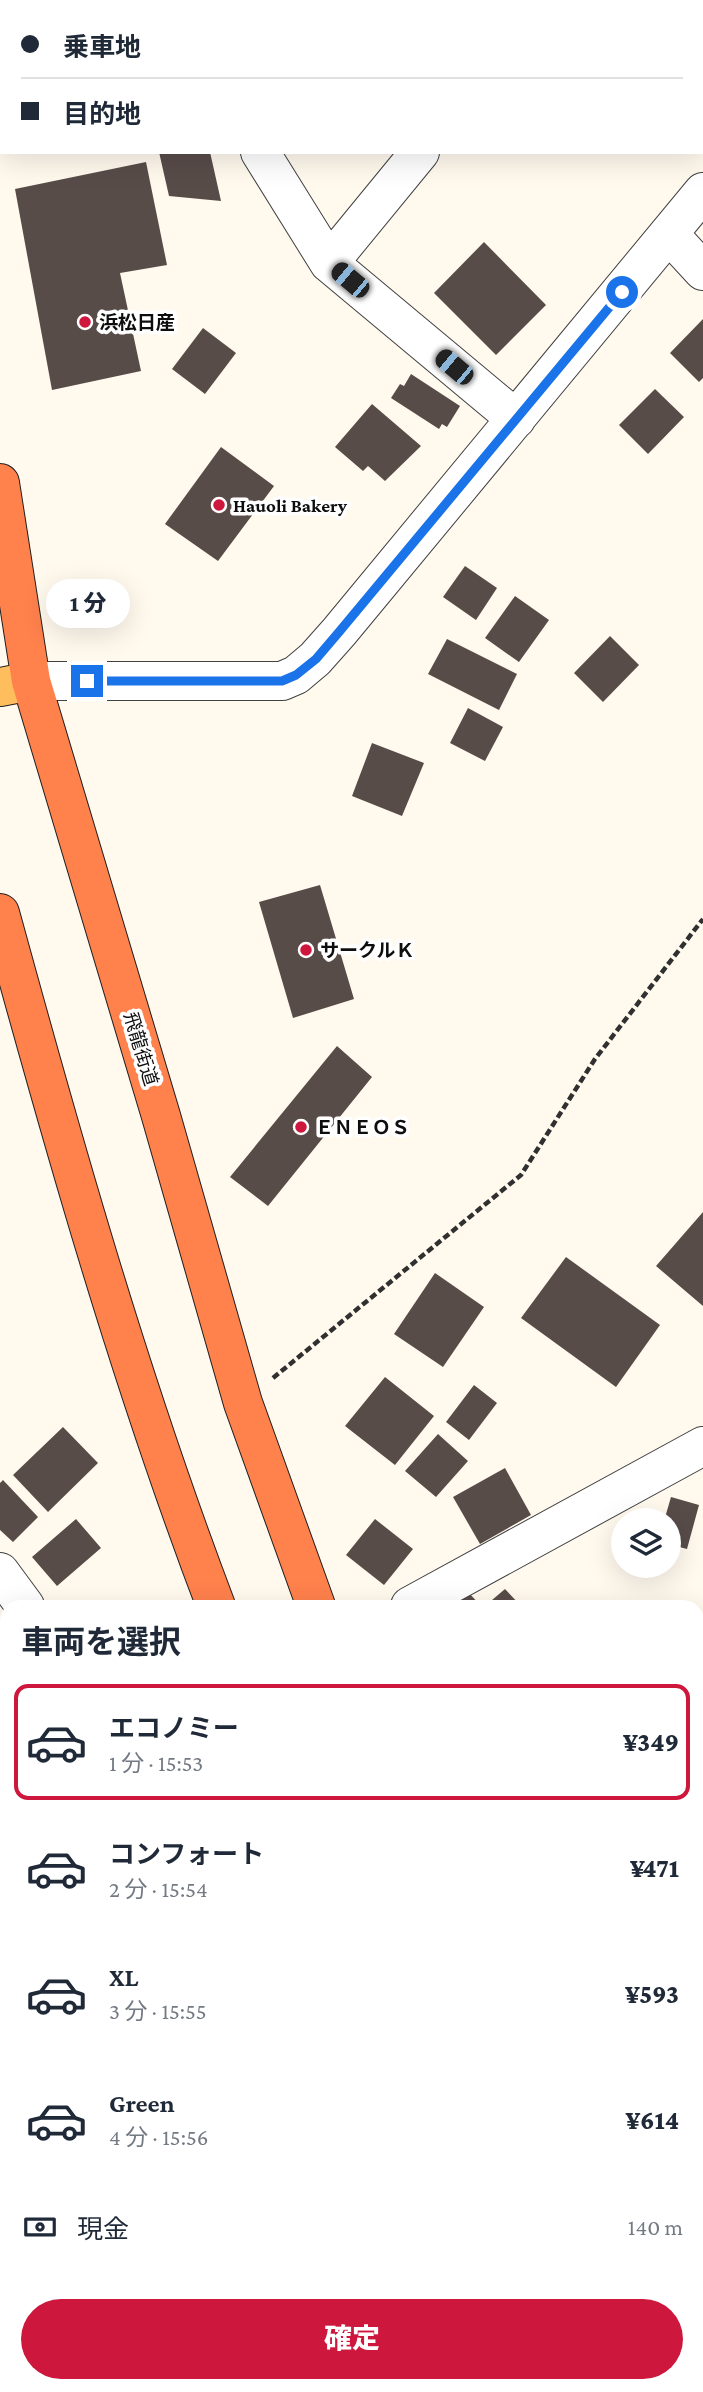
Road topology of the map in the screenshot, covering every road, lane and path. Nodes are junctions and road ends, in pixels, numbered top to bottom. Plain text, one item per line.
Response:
1 (261, 154) edge
2 (418, 154) edge
3 (703, 192) edge
4 (668, 234) junction
5 (329, 262) junction
6 (703, 271) edge
7 (516, 419) junction
8 (0, 482) edge
9 (16, 684) edge
10 (0, 913) edge
11 (703, 919) edge
12 (243, 1403) junction
13 (703, 1446) edge
14 (0, 1572) edge
15 (21, 1600) edge
16 (214, 1600) edge
17 (314, 1600) edge
18 (421, 1600) edge

1 - 5 street
2 - 5 street
3 - 4 street
4 - 6 street
4 - 7 street
5 - 7 street
7 - 9 street
8 - 9 highway, 飛龍街道
9 - 12 highway, 飛龍街道
10 - 16 highway
11 - 12 path
12 - 17 highway, 飛龍街道
13 - 18 street
14 - 15 street

